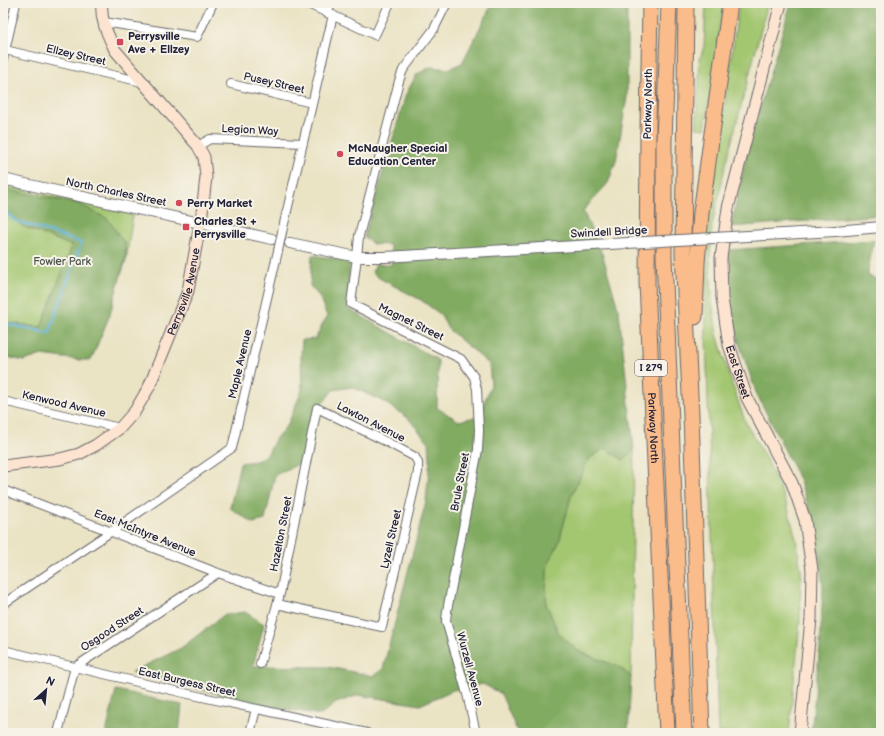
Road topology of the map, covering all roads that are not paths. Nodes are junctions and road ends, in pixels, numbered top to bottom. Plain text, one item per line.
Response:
1 (16, 3) edge
2 (102, 3) edge
3 (212, 3) edge
4 (306, 3) edge
5 (332, 3) edge
6 (390, 3) edge
7 (447, 3) edge
8 (650, 3) edge
9 (670, 3) edge
10 (686, 3) edge
11 (730, 3) edge
12 (781, 3) edge
13 (330, 14) junction
14 (104, 22) junction
15 (5, 50) junction
16 (3, 58) edge
17 (142, 82) junction
18 (231, 84) dead end
19 (312, 103) junction
20 (303, 143) junction
21 (198, 146) junction
22 (3, 179) edge
23 (201, 222) junction
24 (881, 227) edge
25 (272, 239) dead end
26 (290, 243) dead end
27 (357, 257) junction
28 (461, 359) joint
29 (3, 401) edge
30 (318, 408) joint
31 (691, 414) junction
32 (120, 428) junction
33 (415, 458) joint
34 (3, 466) edge
35 (3, 490) edge
36 (112, 531) junction
37 (218, 573) junction
38 (280, 594) junction
39 (3, 604) edge
40 (277, 604) junction
41 (447, 611) joint
42 (3, 650) edge
43 (260, 664) dead end
44 (75, 667) junction
45 (256, 708) junction
46 (58, 733) edge
47 (250, 733) edge
48 (367, 733) edge
49 (476, 733) edge
50 (667, 733) edge
51 (684, 733) edge
52 (702, 733) edge
53 (800, 733) edge

1 - 15 street
2 - 14 main road, Perrysville Avenue
3 - 14 street
4 - 13 street
5 - 13 street, Maple Avenue
6 - 13 street
7 - 27 street
8 - 50 highway, Parkway North / I 279
9 - 51 highway
10 - 31 highway
11 - 31 highway
12 - 53 main road, East Street
13 - 19 street, Maple Avenue
14 - 17 main road, Perrysville Avenue
15 - 16 street
15 - 17 street, Ellzey Street
17 - 21 main road, Perrysville Avenue
18 - 19 street, Pusey Street
19 - 20 street, Maple Avenue
20 - 21 street, Legion Way
20 - 36 street, Maple Avenue, bridge
21 - 23 main road, Perrysville Avenue
22 - 23 street, North Charles Street
23 - 25 street, North Charles Street
23 - 32 main road, Perrysville Avenue
24 - 27 street, Swindell Bridge, bridge
26 - 27 street
27 - 28 street, Magnet Street
28 - 41 street, Brule Street
29 - 32 street, Kenwood Avenue
30 - 33 street, Lawton Avenue
30 - 38 street, Hazelton Street
31 - 52 highway
32 - 34 main road, Perrysville Avenue
33 - 40 street, Lyzell Street
35 - 36 street, East McIntyre Avenue
36 - 37 street, East McIntyre Avenue
36 - 39 street, Maple Avenue
37 - 38 street, East McIntyre Avenue
37 - 44 street, Osgood Street
38 - 40 street, Hazelton Street
40 - 43 street, Hazelton Street
41 - 49 street, Wurzell Avenue
42 - 44 street, East Burgess Street
44 - 45 street, East Burgess Street
44 - 46 street, Osgood Street
45 - 47 street
45 - 48 street, East Burgess Street

